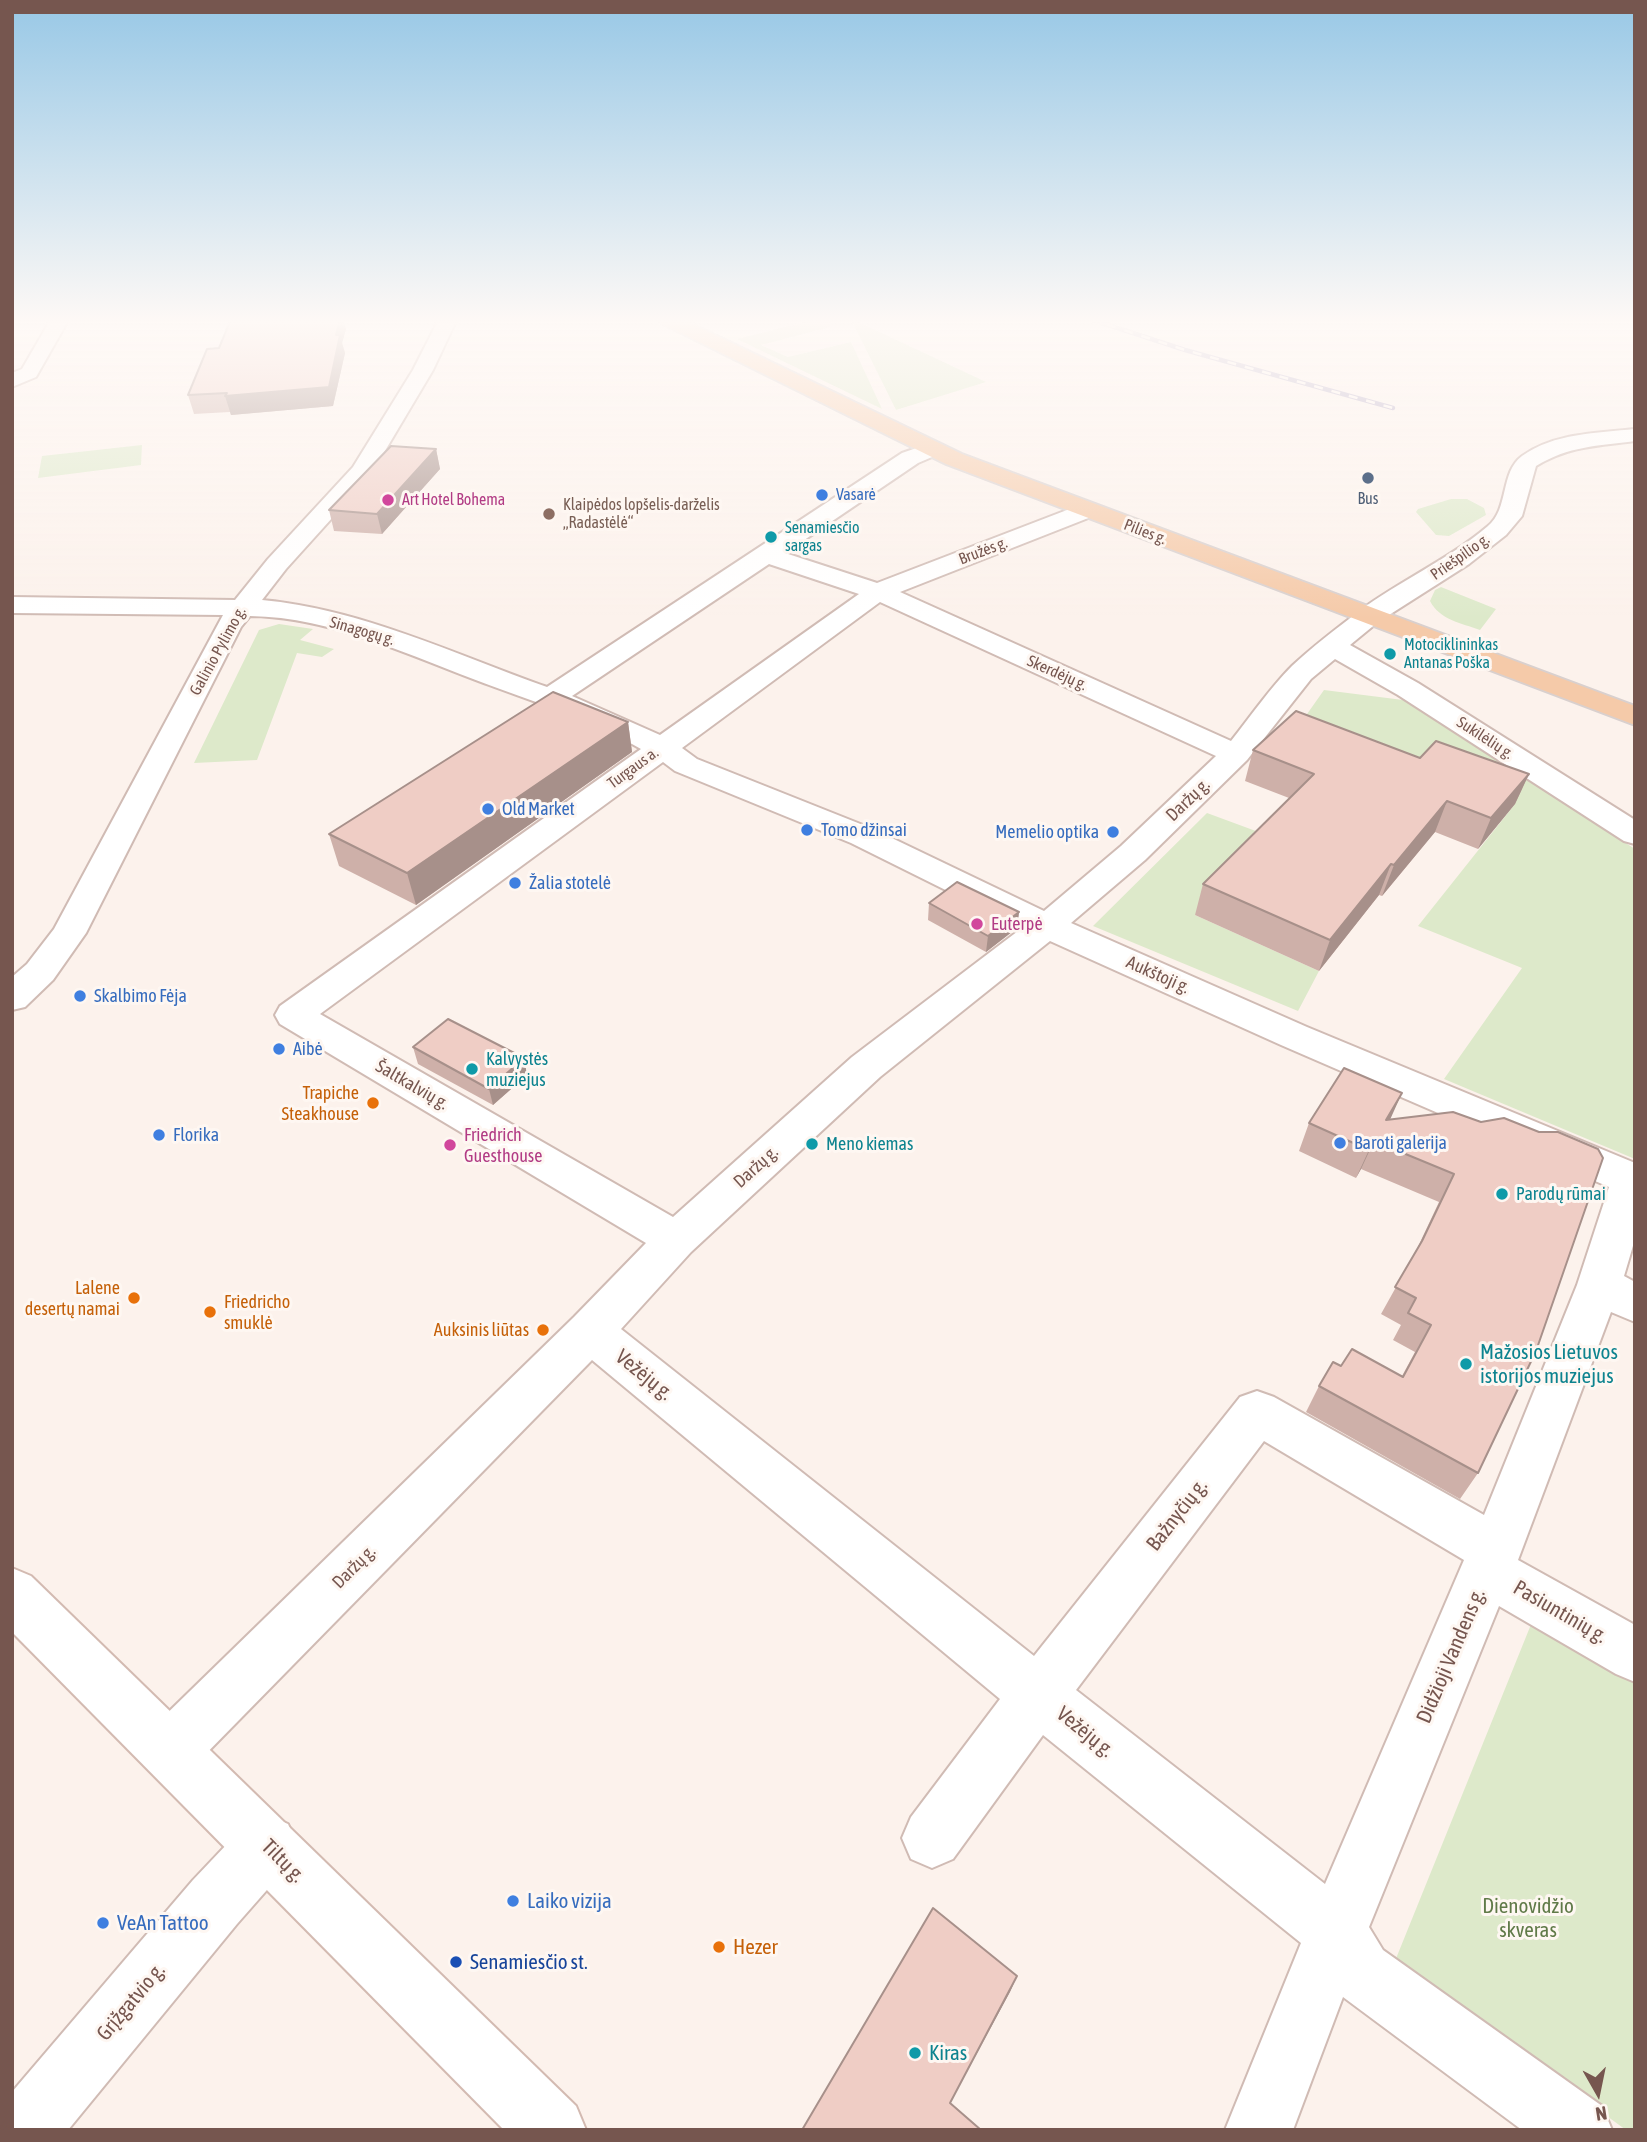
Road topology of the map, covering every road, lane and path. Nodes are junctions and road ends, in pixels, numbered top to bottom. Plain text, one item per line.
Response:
1 (393, 419) edge
2 (869, 419) edge
3 (1635, 435) edge
4 (930, 449) junction
5 (1088, 510) junction
6 (766, 555) junction
7 (878, 592) junction
8 (12, 605) edge
9 (241, 607) junction
10 (1369, 616) junction
11 (1334, 647) junction
12 (550, 698) junction
13 (1635, 716) edge
14 (1236, 754) junction
15 (674, 756) junction
16 (1635, 834) edge
17 (1047, 926) junction
18 (12, 998) edge
19 (293, 1015) joint
20 (1632, 1179) joint
21 (676, 1240) junction
22 (1617, 1294) edge
23 (590, 1331) junction
24 (1491, 1560) junction
25 (12, 1594) edge
26 (1635, 1655) edge
27 (1038, 1695) junction
28 (171, 1749) junction
29 (932, 1838) dead end
30 (267, 1845) junction
31 (1336, 1932) junction
32 (24, 2130) edge
33 (552, 2130) edge
34 (1259, 2130) edge
35 (1578, 2130) edge

1 - 9 street, Galinio Pylimo g.
2 - 4 main road, Pilies g.
3 - 10 street, Priešpilio g.
4 - 5 main road, Pilies g.
4 - 6 street
5 - 7 street, Bružės g.
5 - 10 main road, Pilies g.
6 - 7 street
6 - 12 street
7 - 14 street, Skerdėjų g.
7 - 15 street, Turgaus a.
8 - 9 street, Sinagogų g.
9 - 12 street, Sinagogų g.
9 - 18 street, Galinio Pylimo g.
10 - 11 street, Daržų g.
10 - 13 main road, Pilies g.
11 - 14 street, Daržų g.
11 - 16 street, Sukilėlių g.
12 - 15 street, Sinagogų g.
14 - 17 street, Daržų g.
15 - 17 street, Aukštoji g.
15 - 19 street, Turgaus a.
17 - 20 street, Aukštoji g.
17 - 21 street, Daržų g.
19 - 21 street, Šaltkalvių g.
20 - 22 street, Didžioji Vandens g.
21 - 23 street, Daržų g.
22 - 24 street, Didžioji Vandens g.
23 - 27 street, Vežėjų g.
23 - 28 street, Daržų g.
24 - 26 street, Pasiuntinių g.
24 - 27 street, Bažnyčių g.
24 - 31 street, Didžioji Vandens g.
25 - 28 street, Tiltų g.
27 - 29 street, Bažnyčių g.
27 - 31 street, Vežėjų g.
28 - 30 street, Tiltų g.
30 - 32 street, Grįžgatvio g.
30 - 33 street, Tiltų g.
31 - 34 street, Didžioji Vandens g.
31 - 35 street, Vežėjų g.

